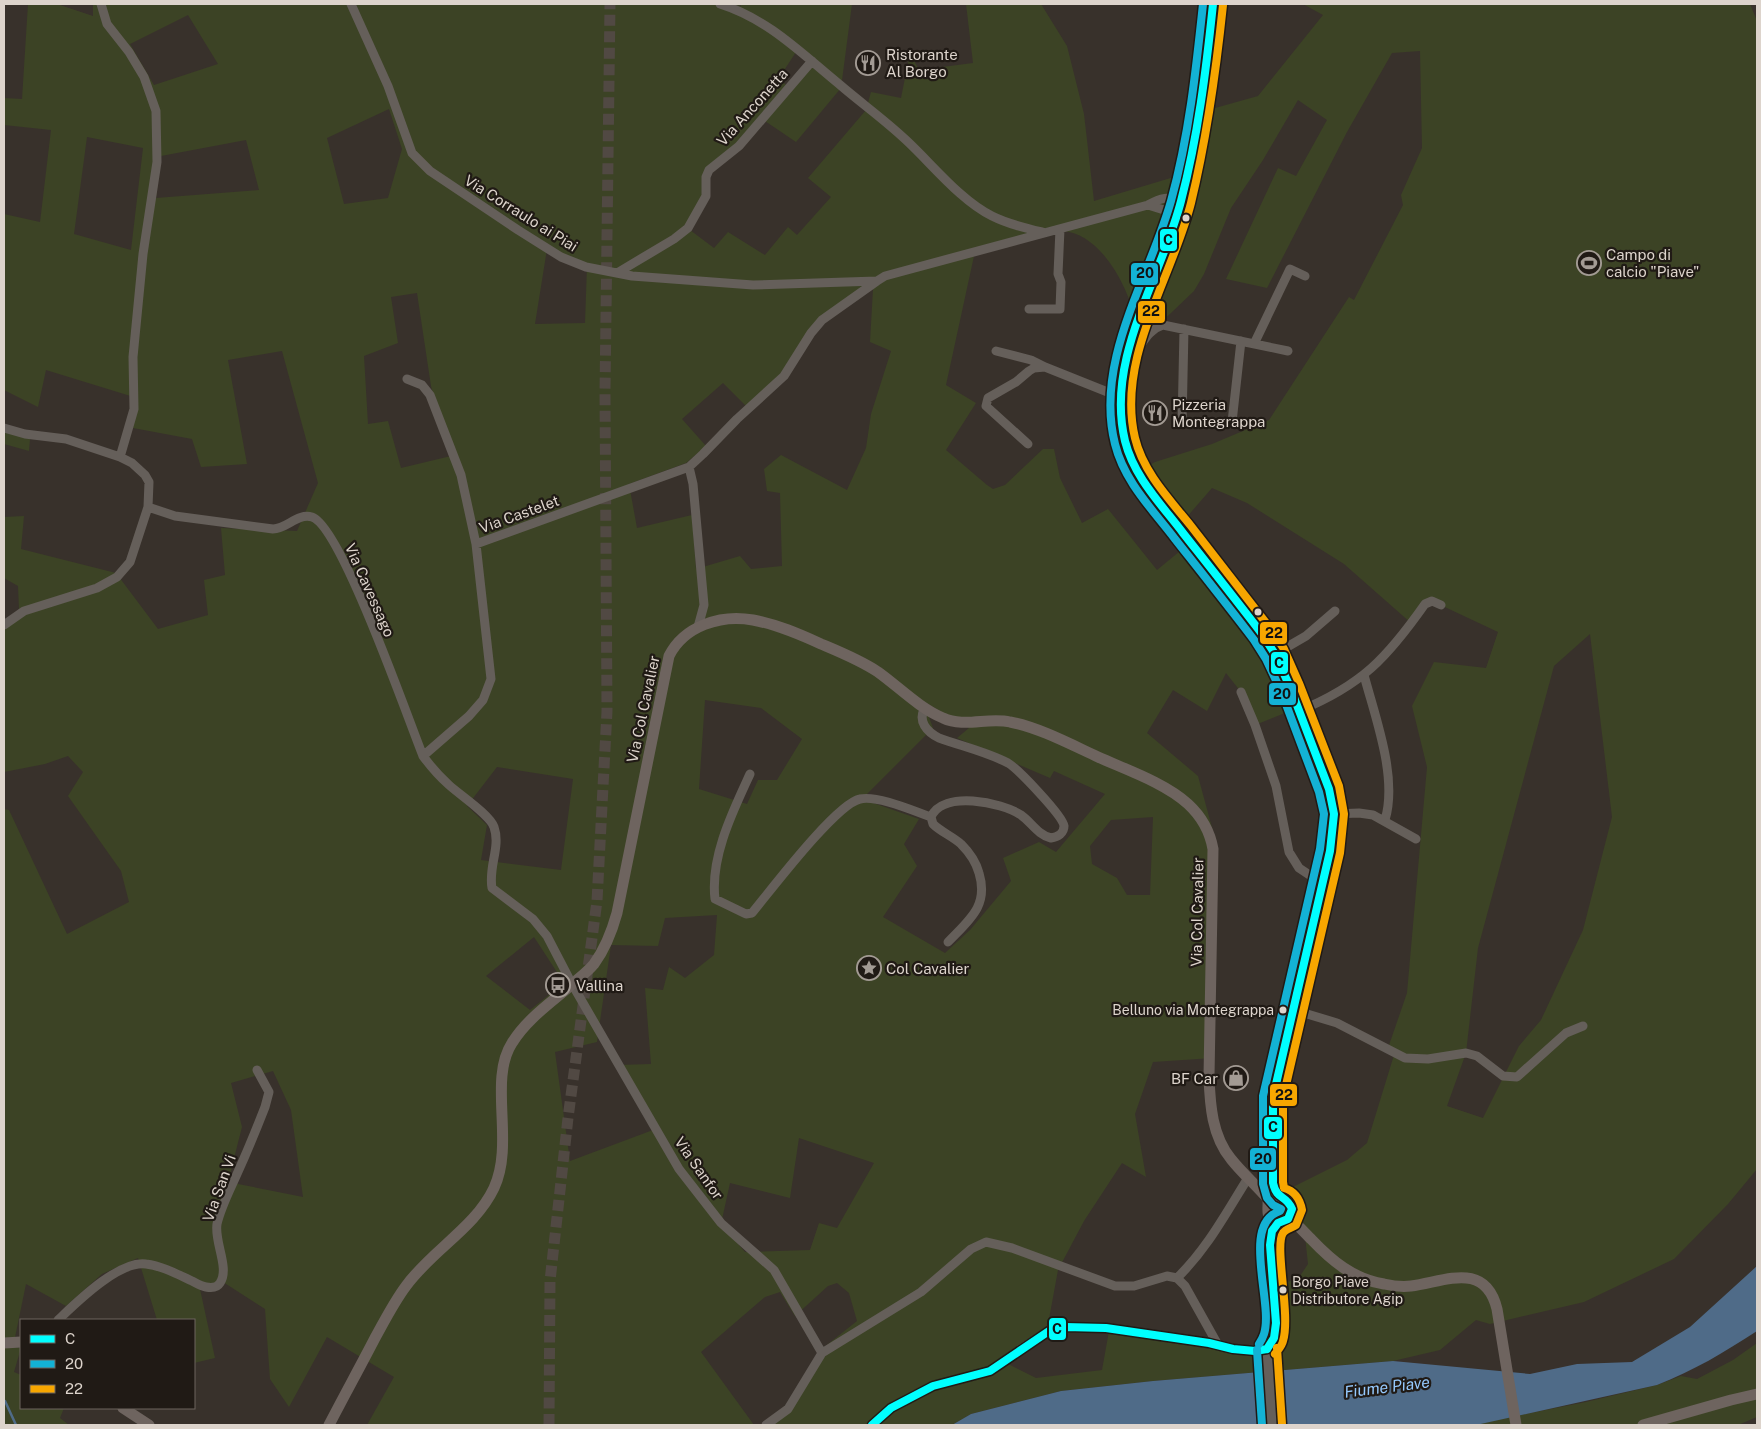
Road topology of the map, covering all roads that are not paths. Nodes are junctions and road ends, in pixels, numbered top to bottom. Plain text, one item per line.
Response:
1 (101, 4) edge
2 (351, 4) edge
3 (720, 4) edge
4 (1213, 4) edge
5 (812, 61) junction
6 (1148, 205) junction
7 (1180, 207) junction
8 (1060, 229) junction
9 (1045, 233) junction
10 (617, 273) junction
11 (1304, 276) dead end
12 (877, 281) junction
13 (1030, 308) dead end
14 (1184, 329) junction
15 (1241, 341) junction
16 (1254, 344) junction
17 (996, 351) dead end
18 (1288, 351) dead end
19 (1127, 356) junction
20 (1045, 367) junction
21 (408, 379) dead end
22 (1120, 397) junction
23 (1232, 422) dead end
24 (1182, 424) dead end
25 (4, 428) edge
26 (1028, 444) dead end
27 (120, 457) junction
28 (689, 466) junction
29 (148, 507) junction
30 (476, 544) junction
31 (1441, 605) dead end
32 (1335, 611) dead end
33 (4, 625) edge
34 (698, 626) junction
35 (1275, 654) junction
36 (1364, 675) junction
37 (1241, 692) dead end
38 (925, 708) junction
39 (1299, 711) junction
40 (423, 756) junction
41 (750, 774) dead end
42 (1334, 814) junction
43 (931, 817) junction
44 (1385, 820) junction
45 (1416, 840) dead end
46 (1323, 884) junction
47 (948, 942) dead end
48 (572, 984) junction
49 (1294, 1010) junction
50 (1583, 1026) dead end
51 (257, 1070) dead end
52 (1250, 1180) junction
53 (1272, 1196) junction
54 (1282, 1217) junction
55 (1177, 1278) junction
56 (59, 1319) edge
57 (20, 1342) edge
58 (4, 1343) edge
59 (1218, 1345) junction
60 (1267, 1349) junction
61 (822, 1353) junction
62 (1757, 1394) edge
63 (124, 1409) edge
64 (1690, 1412) junction
65 (148, 1425) edge
66 (329, 1425) edge
67 (766, 1425) edge
68 (872, 1425) edge
69 (1272, 1425) edge
70 (1516, 1425) edge
71 (1643, 1425) edge
72 (1663, 1425) edge

1 - 27 street
2 - 10 street, Via Corraulo ai Piai
3 - 5 street
4 - 7 street
5 - 9 street
5 - 10 street, Via Anconetta
6 - 7 street
6 - 7 street
6 - 8 street
7 - 19 street
8 - 9 street
8 - 13 street
9 - 12 street
10 - 12 street, Via Corraulo ai Piai
11 - 16 street
12 - 28 street, Via Castelet
14 - 15 street
14 - 19 street
14 - 24 street
15 - 16 street
15 - 23 street
16 - 18 street
17 - 20 street
19 - 22 street
20 - 22 street
20 - 26 street
21 - 30 street, Via Castelet
22 - 35 street
25 - 27 street
27 - 29 street
28 - 30 street, Via Castelet
28 - 34 street
29 - 33 street
29 - 40 street, Via Cavessago
30 - 40 street
31 - 36 street
32 - 35 street
34 - 38 main road, Via Col Cavalier
34 - 48 main road, Via Col Cavalier
35 - 39 street
36 - 39 street
36 - 44 street
37 - 46 street
38 - 43 street
38 - 52 main road, Via Col Cavalier
39 - 42 street
40 - 48 street, Via Cavessago
41 - 43 street
42 - 44 street
42 - 46 street
43 - 47 street
44 - 45 street
46 - 49 street
48 - 61 street, Via Sanfor
48 - 66 main road, Via Col Cavalier
49 - 50 street
49 - 53 street
51 - 56 street, Via San Vi
52 - 53 main road, Via Col Cavalier
52 - 55 street
53 - 54 main road
53 - 54 main road, Via Col Cavalier
54 - 60 street
54 - 70 main road, Via Col Cavalier
55 - 59 street
55 - 61 street
57 - 58 main road
59 - 60 street
59 - 68 street
60 - 69 street
61 - 67 street
62 - 64 main road
63 - 65 main road
64 - 71 main road
64 - 72 main road

